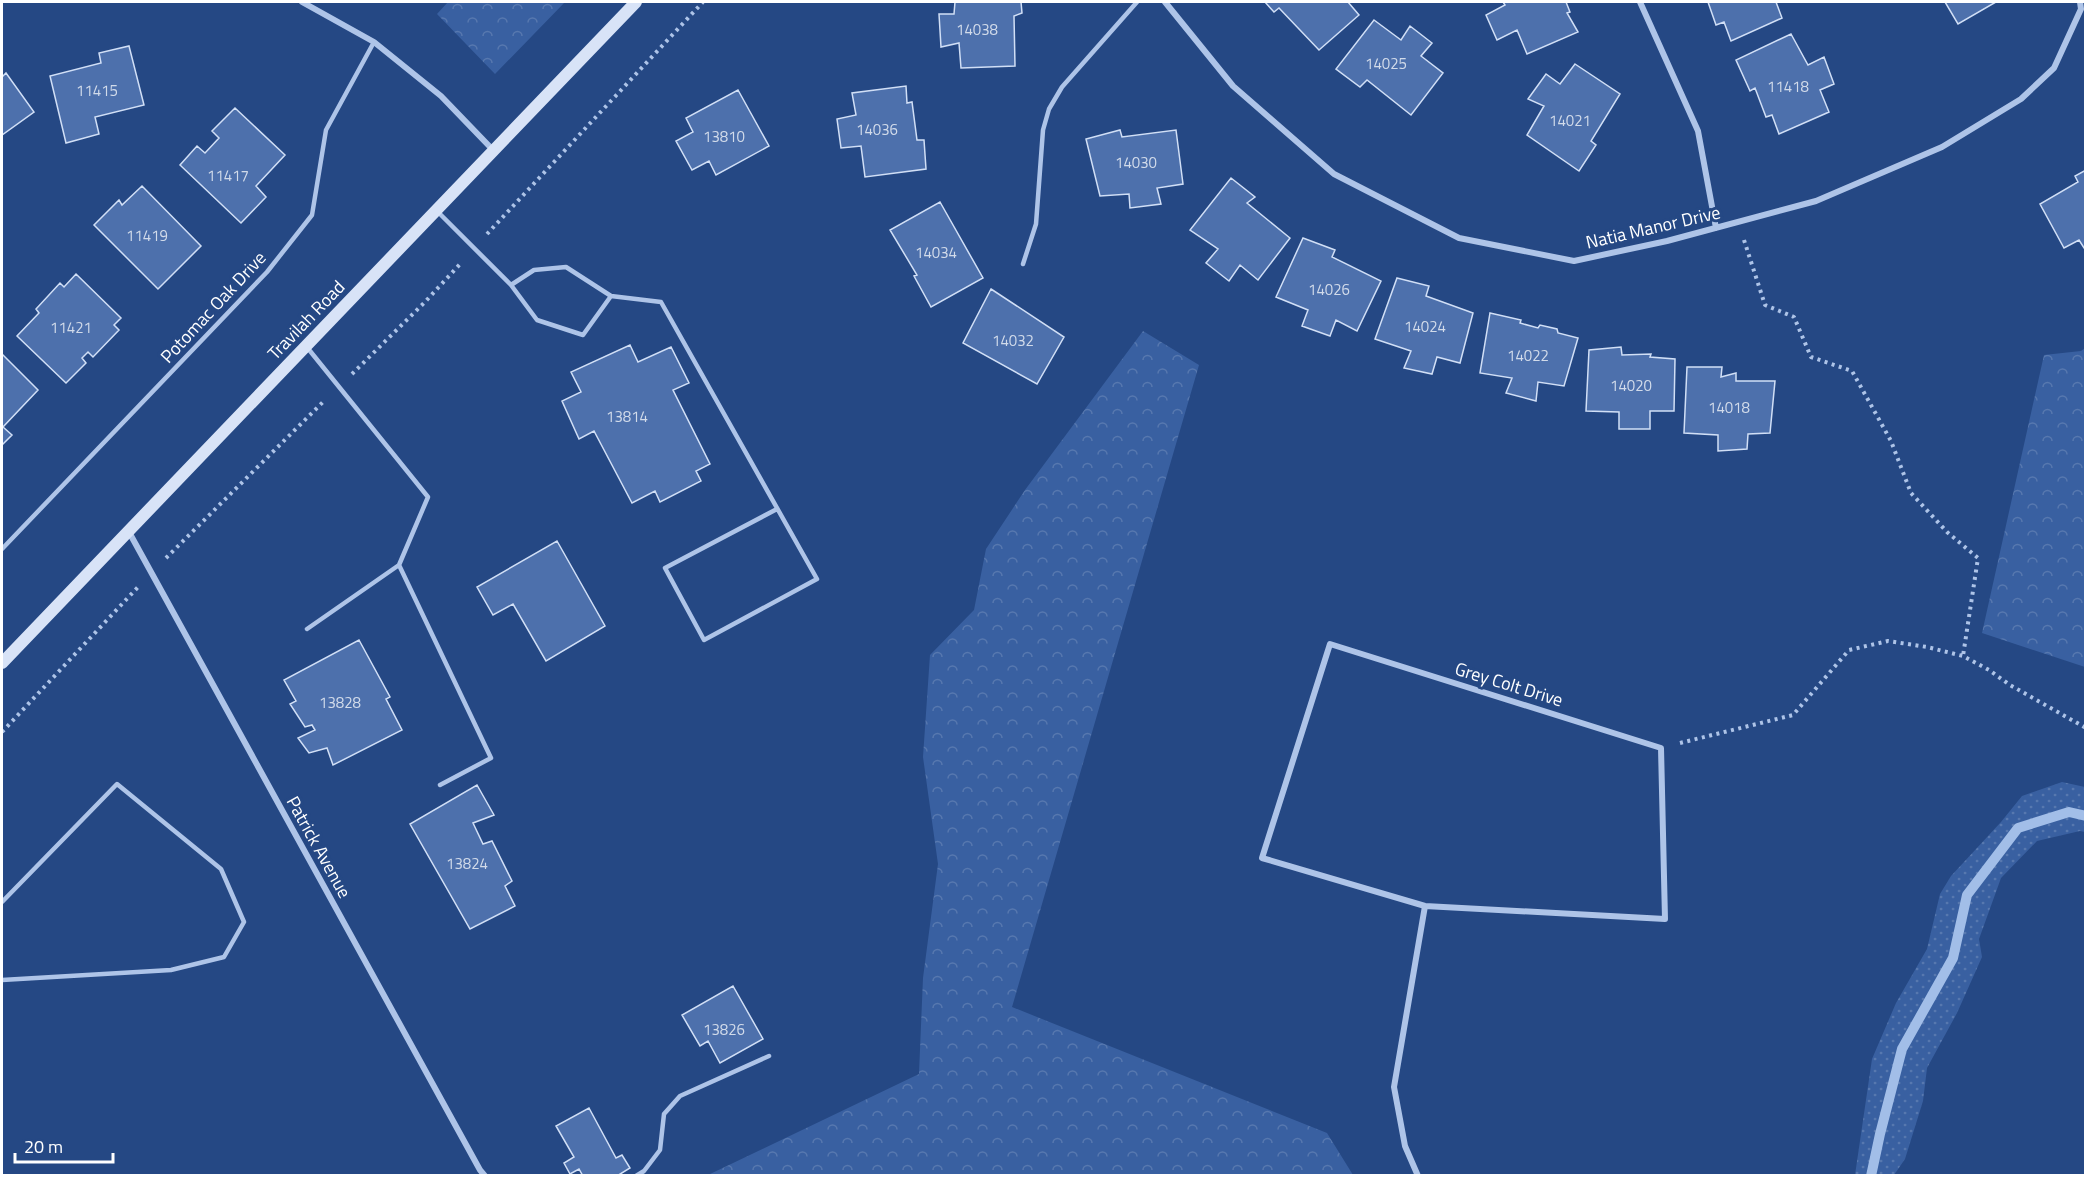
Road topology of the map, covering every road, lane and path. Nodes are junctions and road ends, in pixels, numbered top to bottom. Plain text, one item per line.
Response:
1 (302, 2) edge
2 (636, 2) edge
3 (703, 2) edge
4 (1137, 2) edge
5 (1165, 2) edge
6 (1640, 2) edge
7 (2080, 2) edge
8 (374, 42) junction
9 (493, 150) junction
10 (436, 210) junction
11 (1738, 222) junction
12 (1716, 228) junction
13 (474, 248) junction
14 (1023, 264) dead end
15 (511, 285) junction
16 (611, 296) junction
17 (306, 346) junction
18 (339, 387) junction
19 (777, 509) junction
20 (129, 532) junction
21 (2, 549) edge
22 (399, 565) junction
23 (151, 573) junction
24 (307, 629) dead end
25 (1963, 656) junction
26 (2, 663) edge
27 (2085, 728) edge
28 (2, 732) edge
29 (1661, 748) junction
30 (440, 785) dead end
31 (2, 902) edge
32 (1425, 906) junction
33 (2, 980) edge
34 (769, 1056) dead end
35 (485, 1176) edge
36 (636, 1176) edge
37 (1419, 1176) edge

1 - 8 street
2 - 9 main road, Travilah Road
3 - 13 path
4 - 14 lane
5 - 12 street, Natia Manor Drive
6 - 12 street
7 - 11 street, Natia Manor Drive
8 - 9 street
8 - 21 lane, Potomac Oak Drive
9 - 10 main road, Travilah Road
10 - 13 lane
10 - 17 main road, Travilah Road
11 - 12 street, Natia Manor Drive
11 - 25 path
13 - 15 lane
13 - 18 path
15 - 16 lane
15 - 16 lane
16 - 19 lane
17 - 18 lane
17 - 20 main road, Travilah Road
18 - 22 lane
18 - 23 path
19 - 19 lane
20 - 23 street, Patrick Avenue
20 - 26 main road, Travilah Road
22 - 24 lane
22 - 30 lane
23 - 28 path
23 - 35 street, Patrick Avenue
25 - 27 path
25 - 29 path
29 - 32 street, Grey Colt Drive
29 - 32 street, Grey Colt Drive
31 - 33 lane
32 - 37 street
34 - 36 lane

